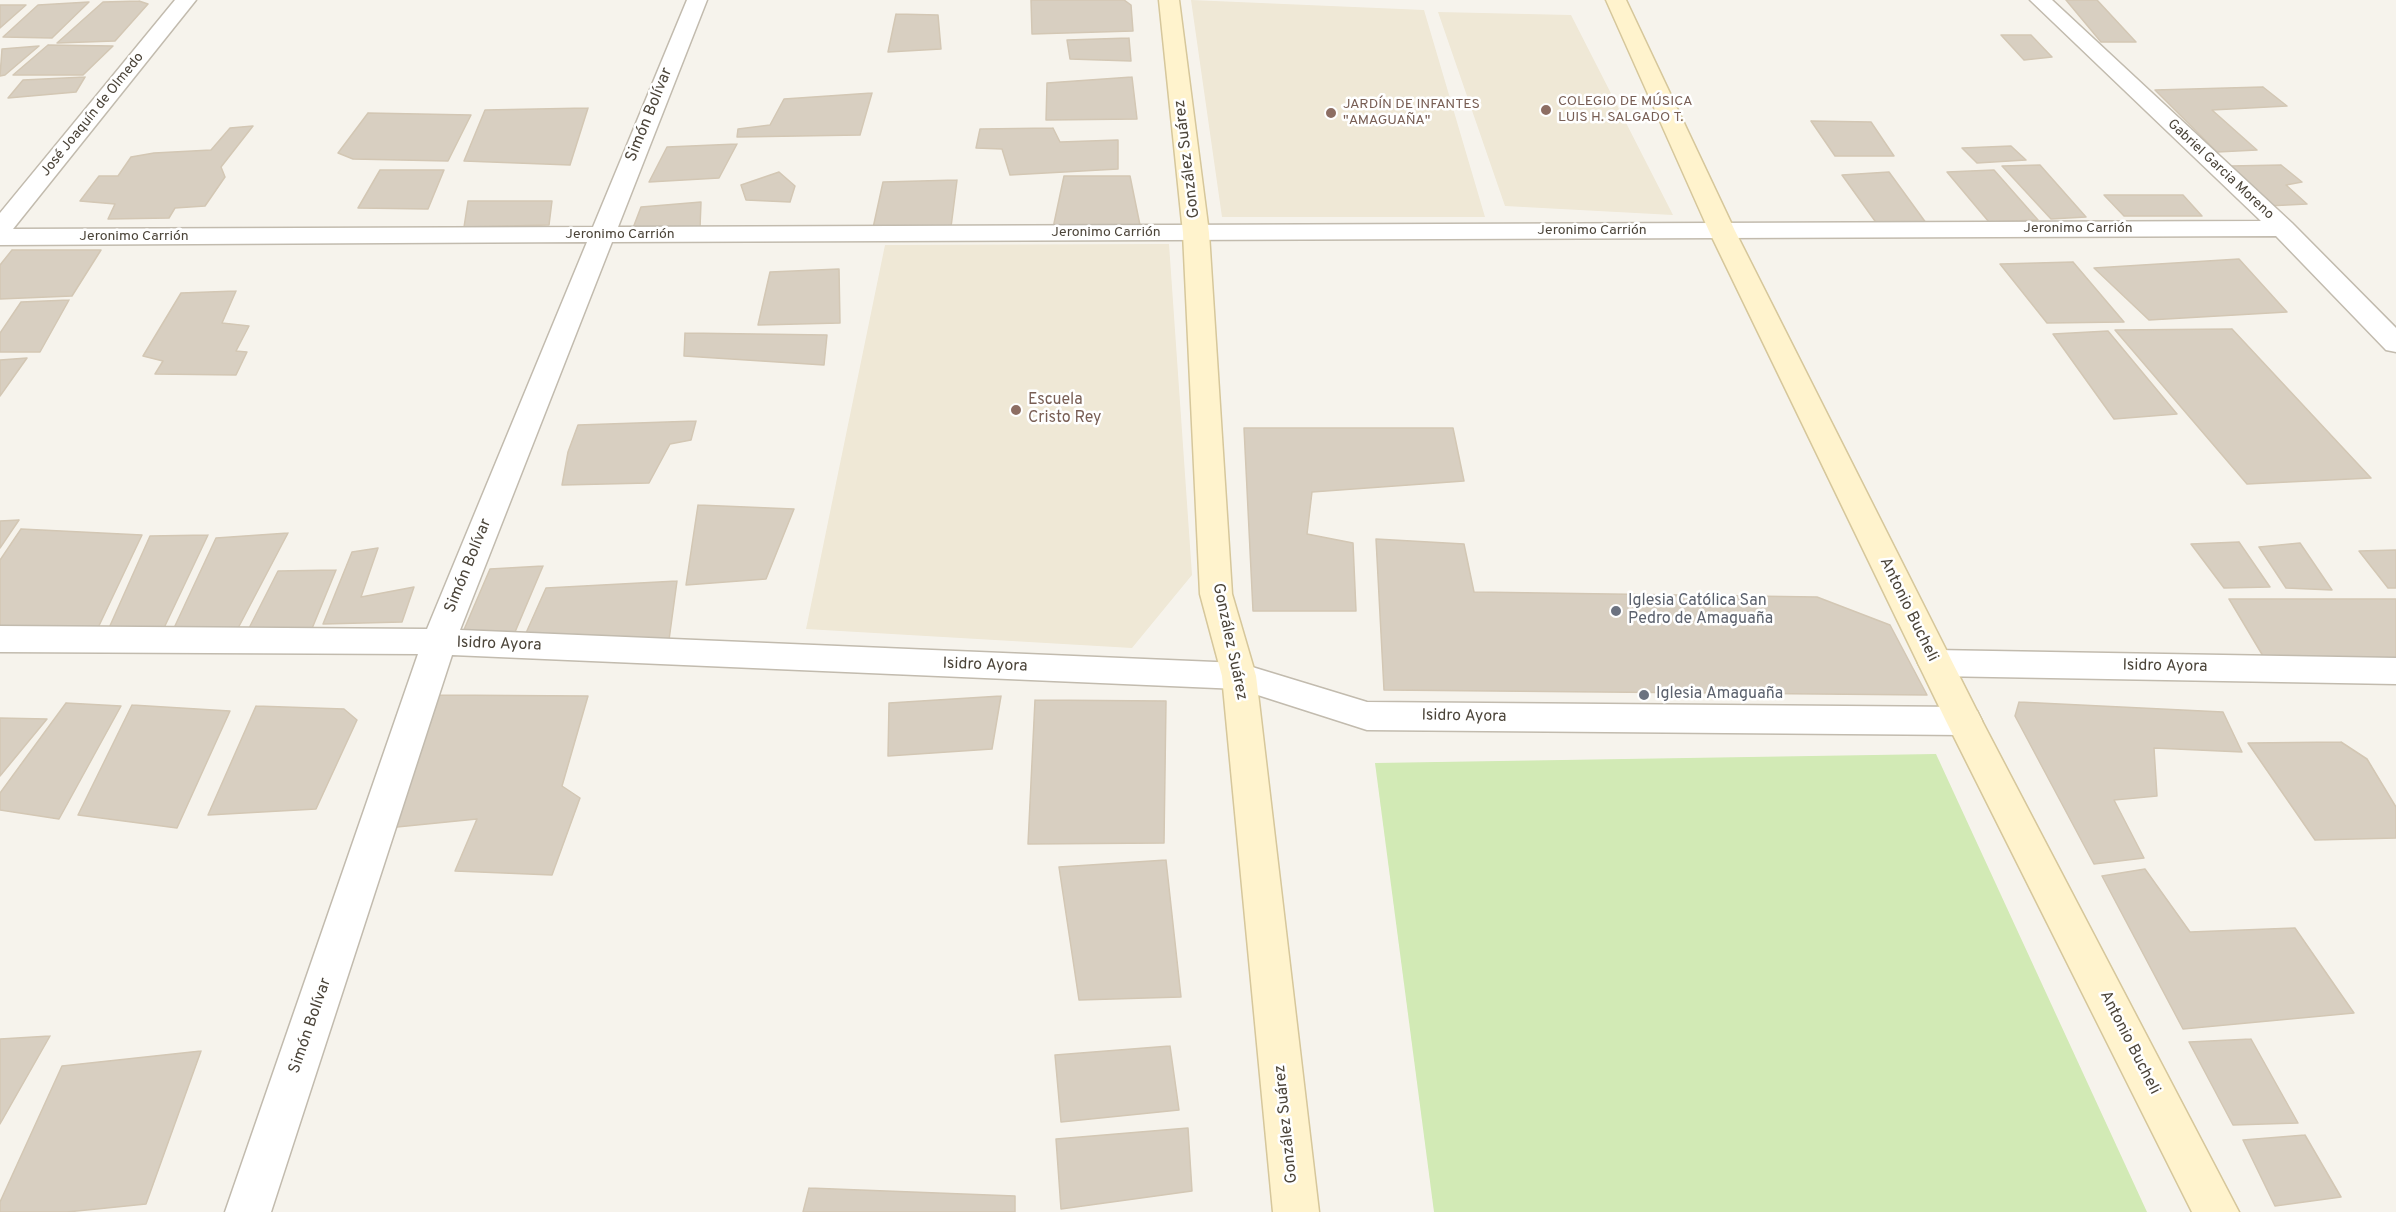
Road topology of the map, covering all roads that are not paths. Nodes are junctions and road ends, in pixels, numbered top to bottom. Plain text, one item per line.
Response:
1 (186, 0) edge
2 (697, 0) edge
3 (1169, 0) edge
4 (1616, 0) edge
5 (2040, 0) edge
6 (2283, 228) junction
7 (0, 229) edge
8 (1722, 231) junction
9 (1196, 233) junction
10 (600, 235) junction
11 (0, 237) edge
12 (2396, 344) edge
13 (0, 639) edge
14 (439, 642) junction
15 (1935, 663) junction
16 (2396, 671) edge
17 (1239, 676) junction
18 (1964, 721) junction
19 (248, 1212) edge
20 (1296, 1212) edge
21 (2216, 1212) edge

1 - 7 street, José Joaquín de Olmedo
2 - 10 street, Simón Bolívar
3 - 9 street, González Suárez
4 - 8 street, Antonio Bucheli
5 - 6 street, Gabriel Garcia Moreno
6 - 8 street, Jeronimo Carrión
6 - 12 street, Gabriel Garcia Moreno
8 - 9 street, Jeronimo Carrión
8 - 15 street, Antonio Bucheli
9 - 10 street, Jeronimo Carrión
9 - 17 street, González Suárez
10 - 11 street, Jeronimo Carrión
10 - 14 street, Simón Bolívar
13 - 14 street, Isidro Ayora
14 - 17 street, Isidro Ayora
14 - 19 street, Simón Bolívar
15 - 16 street, Isidro Ayora
15 - 18 street, Antonio Bucheli
17 - 18 street, Isidro Ayora
17 - 20 street, González Suárez
18 - 21 street, Antonio Bucheli

